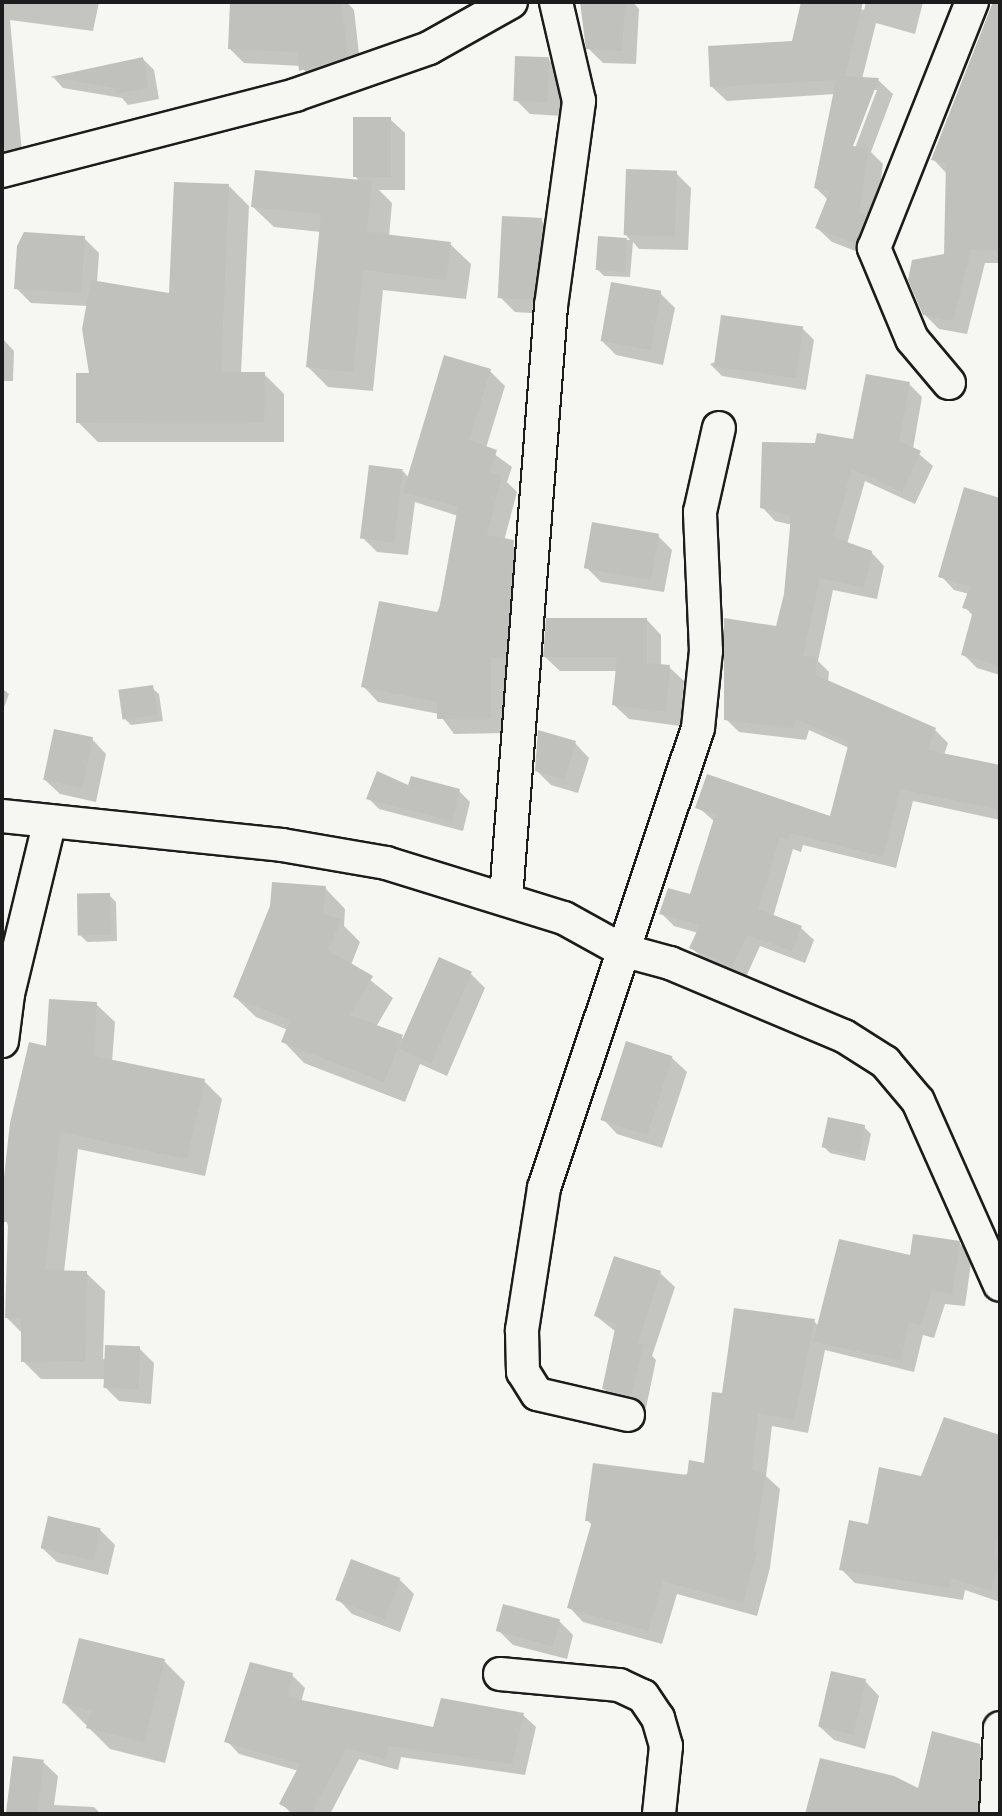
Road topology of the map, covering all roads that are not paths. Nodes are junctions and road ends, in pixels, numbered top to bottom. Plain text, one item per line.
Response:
1 (511, 2) edge
2 (556, 2) edge
3 (972, 2) edge
4 (2, 171) edge
5 (949, 383) dead end
6 (719, 428) dead end
7 (2, 816) edge
8 (50, 821) junction
9 (506, 898) junction
10 (622, 950) junction
11 (2, 1041) edge
12 (1000, 1285) edge
13 (628, 1415) dead end
14 (500, 1674) dead end
15 (1000, 1728) edge
16 (659, 1814) edge
17 (996, 1814) edge

1 - 4 street
2 - 9 street
3 - 5 street
6 - 10 street
7 - 8 street
8 - 9 street
8 - 11 street
9 - 10 street
10 - 12 street
10 - 13 street
14 - 16 street
15 - 17 street

